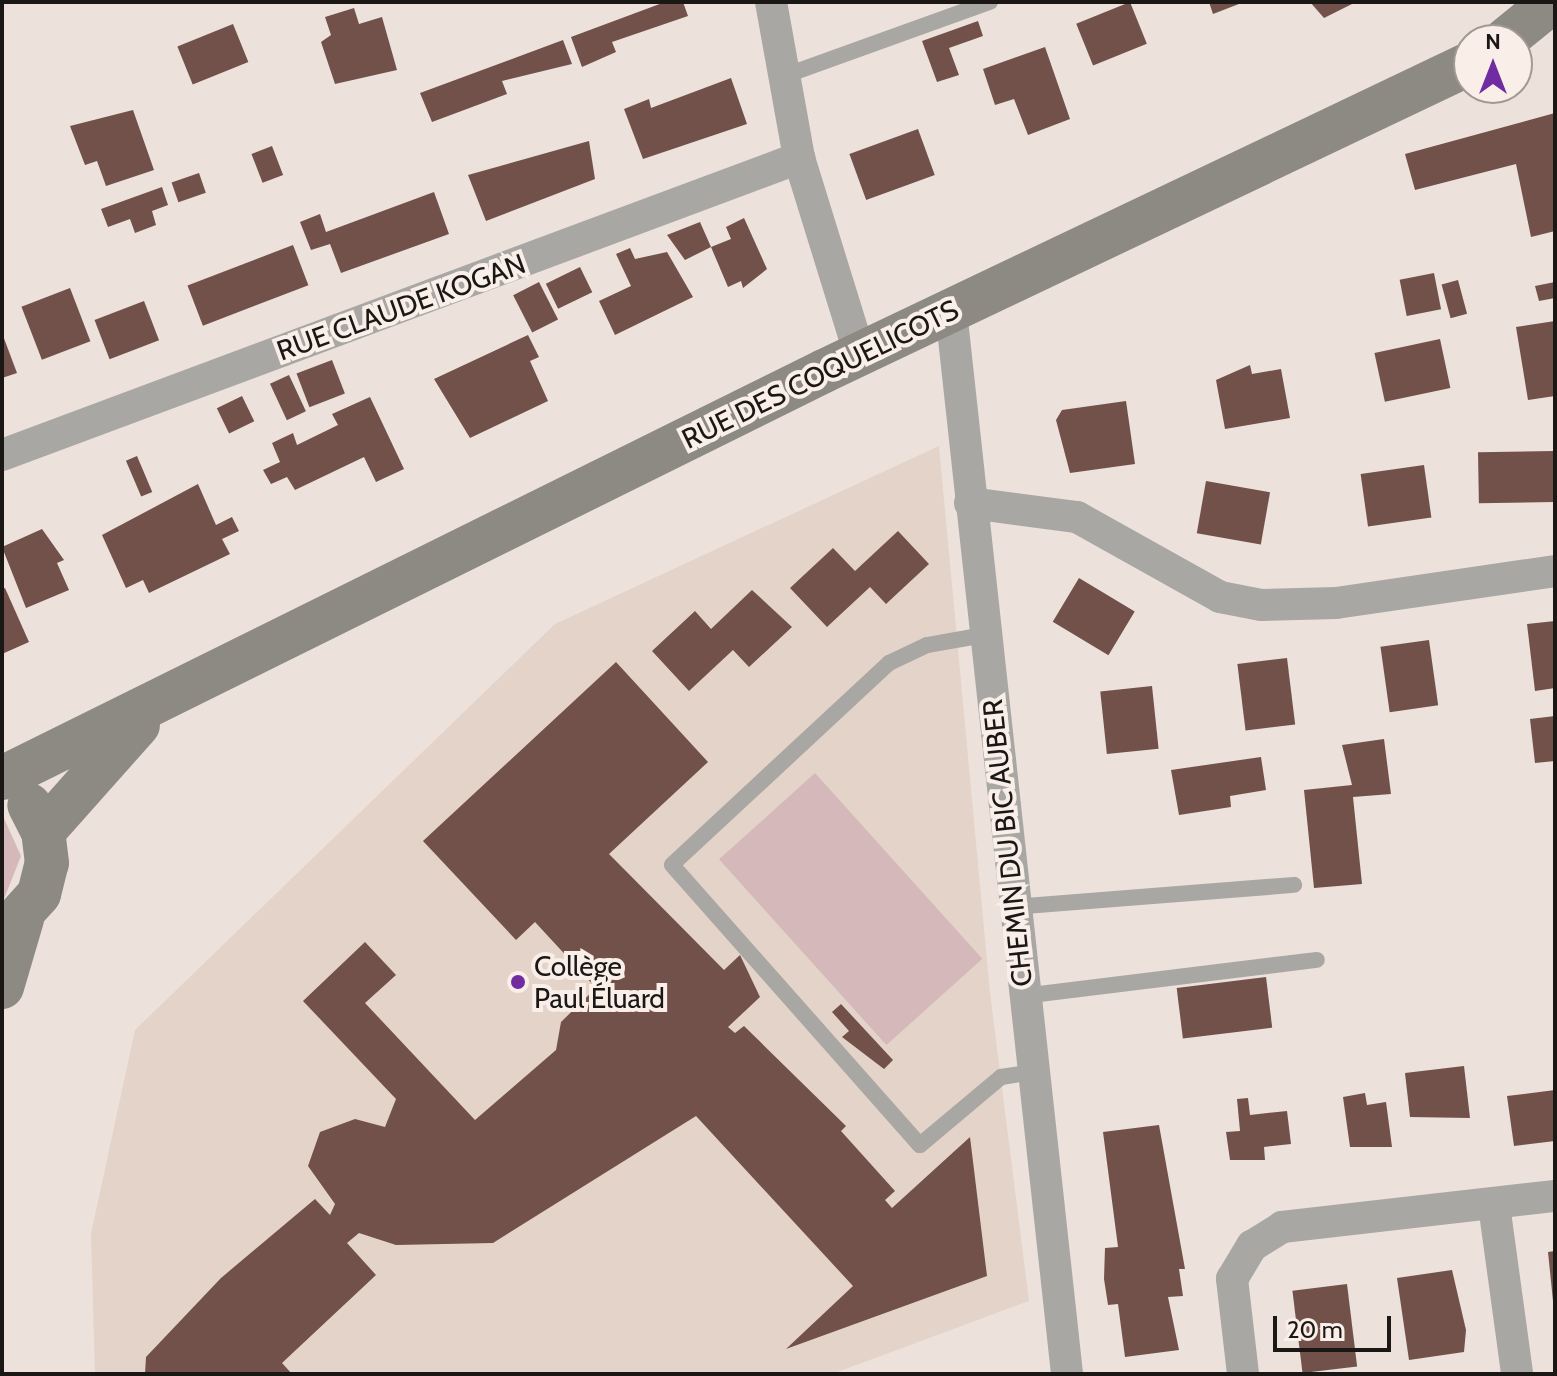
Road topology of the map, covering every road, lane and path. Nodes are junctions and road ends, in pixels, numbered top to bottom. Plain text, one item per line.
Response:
1 (771, 2) edge
2 (990, 2) edge
3 (1552, 2) edge
4 (1525, 24) edge
5 (1555, 41) edge
6 (1533, 46) edge
7 (1453, 72) edge
8 (784, 76) junction
9 (799, 158) junction
10 (951, 311) junction
11 (860, 355) junction
12 (2, 455) edge
13 (970, 503) junction
14 (1555, 571) edge
15 (984, 635) junction
16 (174, 690) junction
17 (2, 780) edge
18 (43, 832) junction
19 (1294, 885) dead end
20 (1013, 907) junction
21 (12, 927) edge
22 (1317, 960) dead end
23 (2, 987) edge
24 (1023, 996) junction
25 (1031, 1072) junction
26 (1555, 1196) edge
27 (1494, 1205) junction
28 (1067, 1374) edge
29 (1243, 1374) edge
30 (1517, 1374) edge

1 - 8 street
2 - 8 lane
3 - 4 main road
5 - 6 main road
7 - 10 main road, RUE DES COQUELICOTS
8 - 9 street
9 - 11 street
9 - 12 street, RUE CLAUDE KOGAN
10 - 11 main road, RUE DES COQUELICOTS
10 - 13 street, CHEMIN DU BIC AUBER
11 - 16 main road, RUE DES COQUELICOTS
13 - 14 street
13 - 15 street, CHEMIN DU BIC AUBER
15 - 20 street, CHEMIN DU BIC AUBER
15 - 25 lane
16 - 17 main road, RUE DES COQUELICOTS
16 - 18 main road, RUE DES COQUELICOTS
17 - 18 main road
18 - 21 main road
19 - 20 lane
20 - 24 street, CHEMIN DU BIC AUBER
21 - 23 main road
22 - 24 lane
24 - 25 street, CHEMIN DU BIC AUBER
25 - 28 street, CHEMIN DU BIC AUBER
26 - 27 street
27 - 29 street
27 - 30 street

